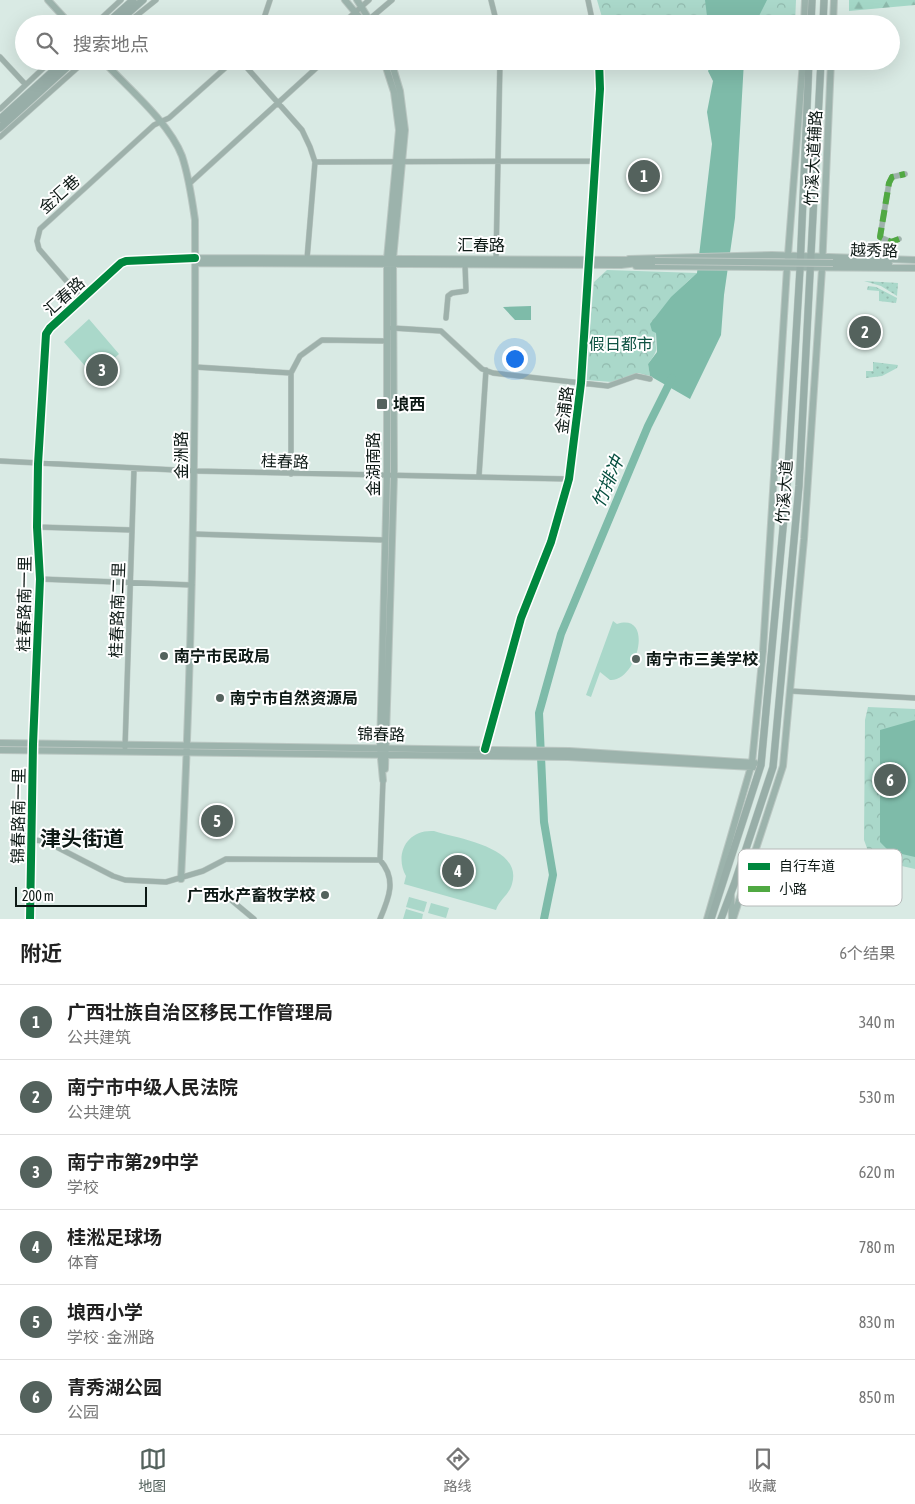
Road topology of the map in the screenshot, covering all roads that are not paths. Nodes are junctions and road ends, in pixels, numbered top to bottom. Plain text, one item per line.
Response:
1 (48, 0) edge
2 (121, 0) edge
3 (133, 0) edge
4 (142, 0) edge
5 (156, 0) edge
6 (270, 0) edge
7 (345, 0) edge
8 (357, 0) edge
9 (369, 0) edge
10 (392, 0) edge
11 (491, 0) edge
12 (588, 0) edge
13 (805, 0) edge
14 (812, 0) edge
15 (824, 0) edge
16 (834, 0) edge
17 (359, 9) junction
18 (62, 15) edge
19 (105, 15) edge
20 (116, 15) edge
21 (126, 15) edge
22 (137, 15) edge
23 (265, 15) edge
24 (352, 15) edge
25 (362, 15) edge
26 (376, 15) edge
27 (495, 15) edge
28 (591, 15) edge
29 (804, 15) edge
30 (811, 15) edge
31 (823, 15) edge
32 (833, 15) edge
33 (0, 57) edge
34 (41, 70) edge
35 (54, 70) edge
36 (64, 70) edge
37 (75, 70) edge
38 (111, 70) edge
39 (223, 70) edge
40 (249, 70) edge
41 (314, 70) edge
42 (387, 70) edge
43 (394, 70) edge
44 (500, 70) edge
45 (599, 70) edge
46 (802, 70) edge
47 (810, 70) edge
48 (820, 70) edge
49 (831, 70) edge
50 (25, 84) junction
51 (279, 103) junction
52 (0, 110) edge
53 (0, 119) edge
54 (160, 123) junction
55 (0, 128) edge
56 (0, 137) edge
57 (595, 161) junction
58 (315, 162) junction
59 (498, 162) junction
60 (398, 163) junction
61 (905, 174) dead end
62 (190, 183) junction
63 (899, 239) dead end
64 (789, 255) junction
65 (801, 256) junction
66 (810, 256) junction
67 (822, 256) junction
68 (308, 259) junction
69 (496, 259) junction
70 (915, 260) edge
71 (195, 261) junction
72 (390, 261) junction
73 (588, 262) junction
74 (621, 263) junction
75 (833, 263) joint
76 (465, 264) junction
77 (915, 266) edge
78 (787, 268) junction
79 (800, 269) junction
80 (810, 269) junction
81 (822, 269) junction
82 (82, 299) junction
83 (446, 318) dead end
84 (390, 328) junction
85 (386, 341) junction
86 (195, 367) junction
87 (486, 370) junction
88 (291, 373) junction
89 (650, 379) dead end
90 (581, 383) junction
91 (0, 462) edge
92 (38, 464) junction
93 (134, 469) junction
94 (195, 471) junction
95 (291, 474) junction
96 (390, 476) junction
97 (479, 476) junction
98 (569, 479) junction
99 (37, 526) junction
100 (132, 530) junction
101 (193, 534) junction
102 (385, 540) junction
103 (40, 578) junction
104 (130, 582) junction
105 (192, 585) junction
106 (790, 690) junction
107 (915, 698) edge
108 (0, 743) edge
109 (33, 747) junction
110 (125, 748) junction
111 (187, 749) junction
112 (485, 749) junction
113 (0, 750) edge
114 (383, 751) junction
115 (504, 753) junction
116 (752, 765) junction
117 (761, 765) junction
118 (383, 780) joint
119 (32, 840) junction
120 (746, 849) edge
121 (755, 849) edge
122 (380, 860) junction
123 (738, 872) edge
124 (181, 879) junction
125 (731, 893) junction
126 (224, 894) dead end
127 (738, 901) edge
128 (710, 917) edge
129 (721, 917) edge
130 (30, 919) edge
131 (254, 919) edge
132 (380, 919) edge
133 (732, 919) edge

1 - 18 main road
2 - 19 street
3 - 20 highway
4 - 21 highway
5 - 22 street
6 - 23 street
7 - 17 main road
8 - 17 main road
9 - 17 street
10 - 26 street
11 - 27 street
12 - 28 street
13 - 29 main road
14 - 30 highway
15 - 31 highway
16 - 32 main road
17 - 24 street
17 - 25 main road
33 - 50 street
34 - 50 street
35 - 53 highway
36 - 55 highway
37 - 56 street
38 - 54 main road, 金洲路
39 - 54 street, 金汇巷
40 - 51 street
41 - 51 street
42 - 60 main road, 金湖南路
43 - 60 main road, 金湖南路
44 - 59 street
45 - 57 street, 金浦路
46 - 64 main road
47 - 65 highway, 竹溪大道
48 - 66 highway, 竹溪大道
49 - 67 main road, 竹溪大道辅路
50 - 52 street
51 - 58 street
51 - 62 street
54 - 62 main road, 金洲路
54 - 82 street, 金汇巷
57 - 59 street
57 - 73 street, 金浦路
58 - 60 street
58 - 68 street
59 - 60 street
59 - 69 street
60 - 72 main road, 金湖南路
61 - 63 street
62 - 71 main road, 金洲路
64 - 65 main road
64 - 74 main road
64 - 78 main road
65 - 66 main road
65 - 79 highway, 竹溪大道
66 - 67 main road
66 - 80 highway, 竹溪大道
67 - 70 main road
67 - 81 main road, 竹溪大道辅路
68 - 71 main road, 汇春路
68 - 72 main road, 汇春路
69 - 72 main road, 汇春路
69 - 73 main road, 汇春路
71 - 72 main road, 汇春路
71 - 82 street, 汇春路
71 - 86 main road, 金洲路
72 - 76 main road, 汇春路
72 - 84 main road, 金湖南路
73 - 74 main road, 汇春路
73 - 76 main road, 汇春路
73 - 90 street, 金浦路
74 - 75 main road, 汇春路, bridge
74 - 78 main road
75 - 77 main road, 越秀路
76 - 83 street
77 - 81 main road
78 - 79 main road
78 - 116 main road
79 - 80 main road
79 - 117 highway, 竹溪大道
80 - 81 main road
80 - 120 highway, 竹溪大道
81 - 106 main road, 竹溪大道辅路
82 - 92 street, 汇春路
84 - 85 main road, 金湖南路
84 - 87 street
84 - 96 main road, 金湖南路
85 - 88 street
85 - 96 main road, 金湖南路
86 - 88 street
86 - 94 main road, 金洲路
87 - 90 street
87 - 97 street
88 - 95 street
89 - 90 street
90 - 98 street, 金浦路
91 - 92 street, 桂春路
92 - 93 street, 桂春路
92 - 99 street, 桂春路南一里
93 - 94 street, 桂春路
93 - 100 street, 桂春路南二里
94 - 95 street, 桂春路
94 - 101 main road, 金洲路
95 - 96 street, 桂春路
96 - 97 street, 桂春路
96 - 102 main road, 金湖南路
96 - 114 main road, 金湖南路
97 - 98 street, 桂春路
98 - 112 street, 金浦路
99 - 100 street
99 - 103 street, 桂春路南一里
100 - 104 street, 桂春路南二里
101 - 102 street
101 - 105 main road, 金洲路
102 - 114 main road, 金湖南路
103 - 104 street
103 - 109 street, 桂春路南一里
104 - 105 street
104 - 110 street, 桂春路南二里
105 - 111 main road, 金洲路
106 - 107 street
106 - 121 main road, 竹溪大道辅路
108 - 109 main road, 锦春路
109 - 110 main road, 锦春路
109 - 113 main road, 锦春路
109 - 119 street, 锦春路南一里
110 - 111 main road, 锦春路
111 - 114 main road, 锦春路
111 - 124 main road, 金洲路
112 - 114 main road, 锦春路
112 - 115 main road, 锦春路
114 - 115 main road, 锦春路
114 - 118 main road, 金湖南路
115 - 116 main road, 锦春路
116 - 117 main road, 锦春路
116 - 128 main road
117 - 128 highway, 竹溪大道
118 - 122 street, 金湖南路
119 - 124 street
119 - 130 street, 锦春路南一里
122 - 124 street
122 - 132 street
123 - 125 highway, 竹溪大道
125 - 129 highway, 竹溪大道
125 - 133 main road
126 - 131 street
127 - 133 main road, 竹溪大道辅路

